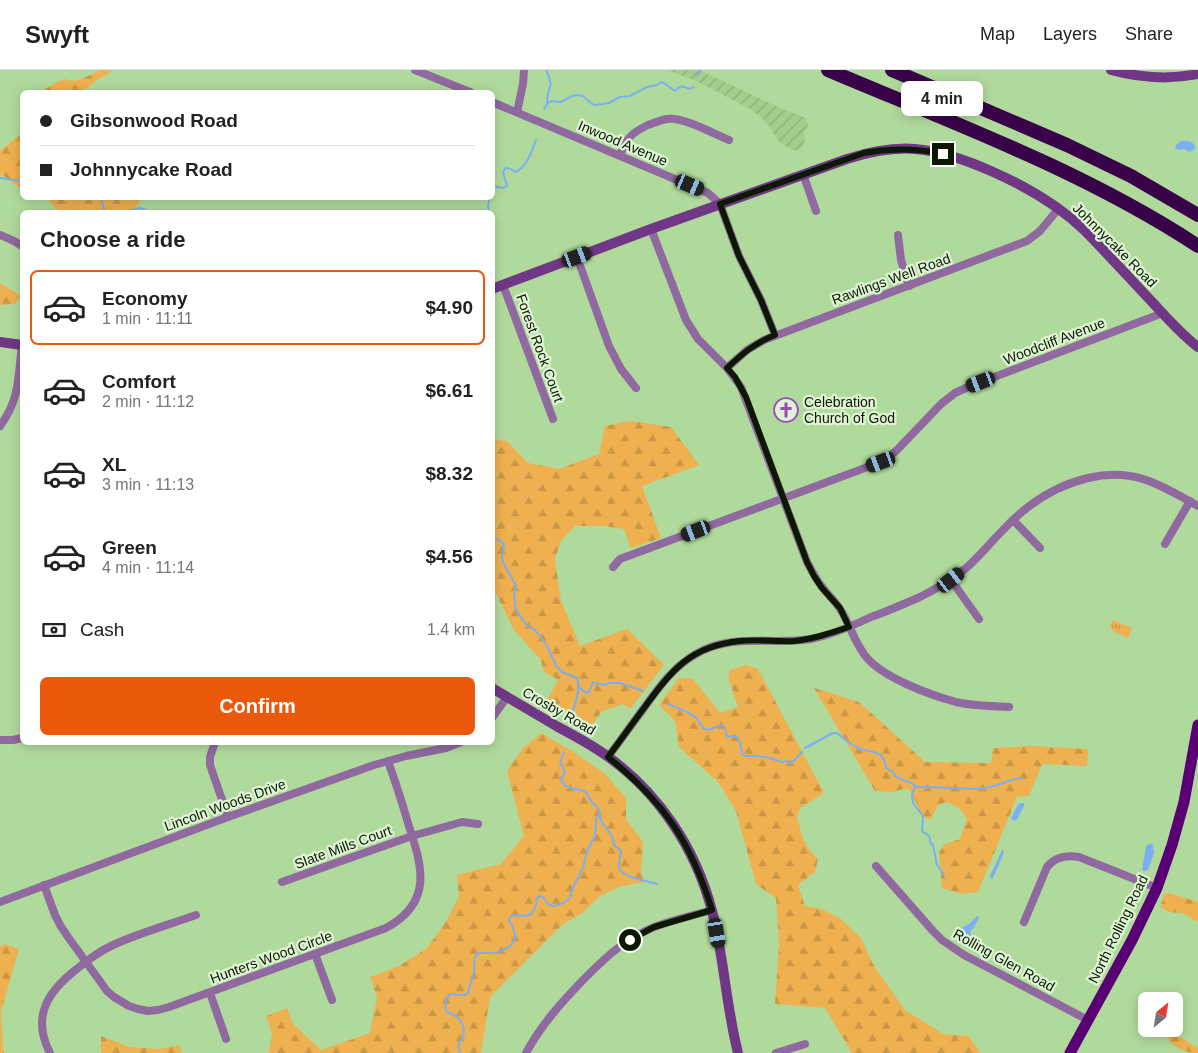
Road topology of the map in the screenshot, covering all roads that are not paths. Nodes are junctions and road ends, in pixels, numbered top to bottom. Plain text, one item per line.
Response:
1 (415, 70) edge
2 (524, 70) edge
3 (828, 70) edge
4 (892, 70) edge
5 (1111, 70) edge
6 (1198, 74) edge
7 (465, 90) edge
8 (495, 103) edge
9 (517, 112) junction
10 (729, 140) dead end
11 (620, 155) junction
12 (803, 174) junction
13 (720, 204) junction
14 (1059, 208) junction
15 (816, 211) dead end
16 (1198, 215) edge
17 (651, 229) junction
18 (898, 234) dead end
19 (0, 235) edge
20 (20, 245) edge
21 (1198, 246) edge
22 (577, 257) junction
23 (503, 285) junction
24 (909, 286) junction
25 (495, 288) edge
26 (1163, 313) junction
27 (775, 335) junction
28 (0, 342) edge
29 (20, 345) edge
30 (1198, 347) edge
31 (20, 360) edge
32 (727, 368) junction
33 (636, 388) dead end
34 (553, 419) dead end
35 (0, 426) edge
36 (784, 498) junction
37 (1190, 501) junction
38 (1198, 506) edge
39 (1013, 520) junction
40 (1165, 544) dead end
41 (1040, 548) dead end
42 (613, 567) dead end
43 (951, 580) junction
44 (979, 619) dead end
45 (849, 627) junction
46 (495, 690) edge
47 (507, 697) junction
48 (1009, 707) dead end
49 (495, 714) edge
50 (1198, 725) edge
51 (20, 738) edge
52 (0, 740) edge
53 (214, 745) edge
54 (454, 745) edge
55 (608, 757) junction
56 (388, 760) junction
57 (228, 817) junction
58 (478, 824) dead end
59 (412, 836) junction
60 (876, 866) dead end
61 (282, 882) dead end
62 (44, 885) junction
63 (1157, 888) junction
64 (0, 902) edge
65 (712, 910) junction
66 (196, 915) dead end
67 (1024, 922) dead end
68 (315, 954) junction
69 (86, 962) junction
70 (210, 993) junction
71 (332, 1000) dead end
72 (1088, 1020) junction
73 (226, 1039) dead end
74 (805, 1044) dead end
75 (50, 1053) edge
76 (526, 1053) edge
77 (738, 1053) edge
78 (776, 1053) edge
79 (1070, 1053) edge

1 - 7 street
2 - 9 street
3 - 21 highway
4 - 16 highway
5 - 6 street
8 - 9 street, Inwood Avenue
9 - 11 street, Inwood Avenue
10 - 11 street
11 - 13 street, Inwood Avenue
12 - 13 street, Johnnycake Road
12 - 14 street, Johnnycake Road
12 - 15 street
13 - 17 street, Johnnycake Road
13 - 27 street
14 - 24 street, Rawlings Well Road
14 - 26 street, Johnnycake Road
17 - 22 street, Johnnycake Road
17 - 32 street
18 - 24 street
19 - 20 street
22 - 23 street, Johnnycake Road
22 - 33 street
23 - 25 street, Johnnycake Road
23 - 34 street, Forest Rock Court
24 - 27 street, Rawlings Well Road
26 - 30 street, Johnnycake Road
26 - 36 street, Woodcliff Avenue
27 - 32 street, Rawlings Well Road
28 - 29 street
31 - 35 street
32 - 36 street
36 - 42 street, Woodcliff Avenue
36 - 45 street
37 - 38 street
37 - 39 street
37 - 40 street
39 - 41 street
39 - 43 street
43 - 44 street
43 - 45 street
45 - 48 street
45 - 55 street
46 - 47 street, Crosby Road
47 - 49 street
47 - 55 street, Crosby Road
50 - 63 main road, North Rolling Road
51 - 52 street
53 - 57 street
54 - 56 street, Lincoln Woods Drive
55 - 65 street, Crosby Road
56 - 57 street, Lincoln Woods Drive
56 - 59 street, Hunters Wood Circle
57 - 62 street, Lincoln Woods Drive
58 - 59 street, Slate Mills Court
59 - 61 street, Slate Mills Court
59 - 68 street, Hunters Wood Circle
60 - 72 street, Rolling Glen Road
62 - 64 street, Lincoln Woods Drive
62 - 69 street, Hunters Wood Circle
63 - 67 street
63 - 72 main road, North Rolling Road
65 - 76 street
65 - 77 street, Crosby Road
66 - 69 street
68 - 70 street, Hunters Wood Circle
68 - 71 street
69 - 70 street, Hunters Wood Circle
69 - 75 street
70 - 73 street
72 - 79 main road, North Rolling Road
74 - 78 street

